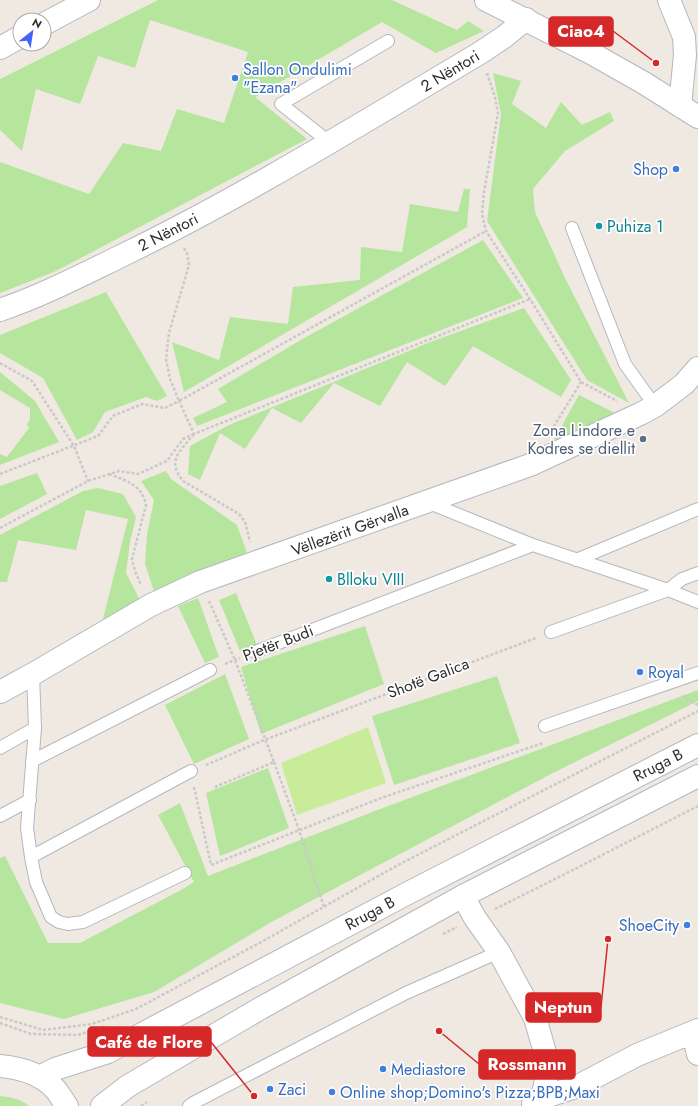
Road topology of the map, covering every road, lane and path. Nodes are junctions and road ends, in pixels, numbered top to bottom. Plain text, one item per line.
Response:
1 (89, 0) edge
2 (486, 0) edge
3 (669, 0) edge
4 (526, 19) junction
5 (52, 20) edge
6 (12, 41) edge
7 (388, 42) dead end
8 (0, 48) edge
9 (480, 53) junction
10 (689, 111) edge
11 (329, 142) junction
12 (572, 228) dead end
13 (486, 231) junction
14 (172, 232) junction
15 (530, 299) junction
16 (0, 310) edge
17 (0, 363) edge
18 (698, 368) edge
19 (581, 382) junction
20 (179, 401) junction
21 (647, 410) junction
22 (549, 433) dead end
23 (194, 434) junction
24 (74, 446) junction
25 (0, 474) edge
26 (109, 474) junction
27 (88, 481) junction
28 (427, 502) junction
29 (698, 509) edge
30 (0, 528) edge
31 (533, 545) junction
32 (576, 560) junction
33 (255, 564) junction
34 (698, 573) edge
35 (200, 582) junction
36 (668, 590) junction
37 (698, 602) edge
38 (151, 606) junction
39 (551, 632) joint
40 (255, 652) joint
41 (235, 660) junction
42 (210, 670) joint
43 (698, 673) edge
44 (33, 674) junction
45 (0, 692) edge
46 (681, 696) dead end
47 (698, 705) edge
48 (698, 711) edge
49 (545, 726) dead end
50 (35, 728) junction
51 (264, 740) junction
52 (546, 742) dead end
53 (698, 744) edge
54 (0, 748) edge
55 (32, 761) junction
56 (274, 762) junction
57 (191, 771) junction
58 (698, 776) edge
59 (215, 787) dead end
60 (30, 800) junction
61 (698, 806) edge
62 (0, 816) edge
63 (299, 830) junction
64 (31, 856) junction
65 (186, 873) dead end
66 (463, 896) junction
67 (324, 907) junction
68 (475, 918) junction
69 (437, 937) dead end
70 (499, 952) junction
71 (0, 1017) edge
72 (696, 1032) edge
73 (698, 1054) edge
74 (0, 1066) edge
75 (40, 1077) junction
76 (148, 1102) dead end
77 (535, 1103) edge
78 (67, 1106) edge
79 (102, 1106) edge
80 (141, 1106) edge
81 (189, 1106) edge

1 - 5 street
2 - 4 street
3 - 10 street
4 - 9 street, 2 Nëntori
4 - 10 street
6 - 8 street
7 - 11 lane
9 - 11 street, 2 Nëntori
9 - 13 path
11 - 14 street, 2 Nëntori
12 - 21 lane
13 - 15 path
13 - 20 path
14 - 16 street, 2 Nëntori
14 - 20 path
15 - 19 path
15 - 23 path
17 - 24 path
18 - 21 street, Vëllezërit Gërvalla
19 - 21 path
19 - 22 path
20 - 23 path
20 - 24 path
21 - 28 street, Vëllezërit Gërvalla
23 - 26 path
23 - 33 path
24 - 25 path
24 - 27 path
26 - 27 path
26 - 38 path
27 - 30 path
28 - 31 lane
28 - 33 street, Vëllezërit Gërvalla
29 - 32 lane
31 - 32 lane
31 - 40 lane, Pjetër Budi
32 - 36 lane
33 - 35 street, Vëllezërit Gërvalla
34 - 36 lane
35 - 38 street, Vëllezërit Gërvalla
35 - 41 path
36 - 37 lane
36 - 39 lane
38 - 44 street, Vëllezërit Gërvalla
39 - 51 path, Shotë Galica
40 - 41 path, Pjetër Budi
41 - 42 path, Pjetër Budi
41 - 51 path
42 - 55 lane
43 - 49 lane
44 - 45 street, Vëllezërit Gërvalla
44 - 50 lane
46 - 47 path
48 - 67 path
50 - 54 lane
50 - 55 lane
51 - 56 path
51 - 57 path, Shotë Galica
52 - 63 path
53 - 75 street, Rruga B
55 - 60 lane
56 - 59 path
56 - 63 path
57 - 63 path
57 - 64 lane
58 - 66 street, Rruga B
60 - 62 lane
60 - 64 lane
61 - 68 path
63 - 67 path
64 - 65 lane
66 - 68 street
66 - 79 street, Rruga B
67 - 71 path
68 - 69 path
68 - 70 street
70 - 77 street
70 - 81 lane
72 - 73 street
72 - 77 street
74 - 75 street
75 - 78 street
76 - 80 path

